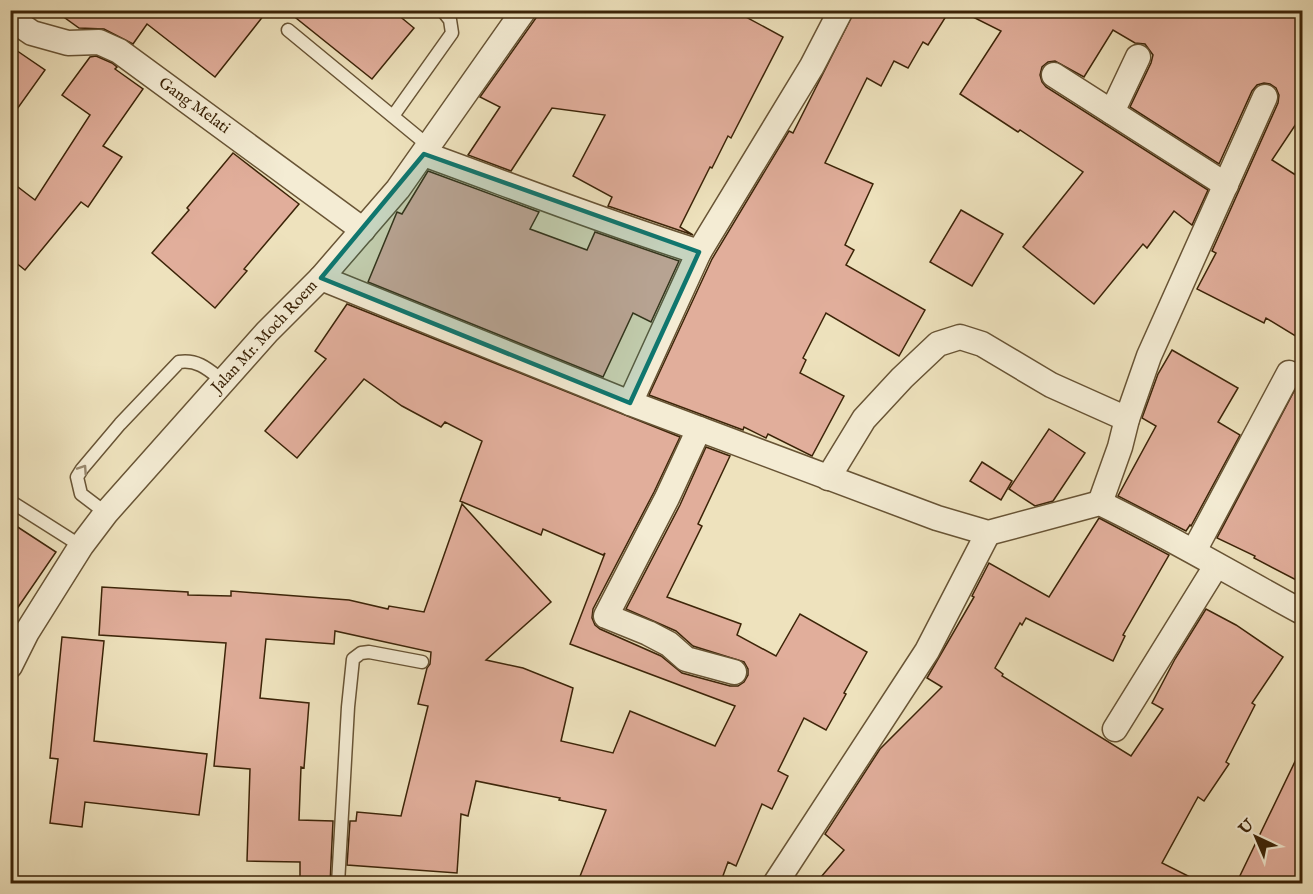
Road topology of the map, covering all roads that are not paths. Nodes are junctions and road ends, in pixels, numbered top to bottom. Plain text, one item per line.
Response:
1 (442, 10) edge
2 (524, 10) edge
3 (841, 10) edge
4 (10, 18) edge
5 (288, 30) dead end
6 (1138, 57) dead end
7 (1054, 75) dead end
8 (1265, 97) dead end
9 (1112, 112) junction
10 (393, 116) junction
11 (427, 151) junction
12 (1226, 184) junction
13 (363, 230) junction
14 (699, 252) junction
15 (321, 278) junction
16 (1289, 373) dead end
17 (223, 381) junction
18 (630, 403) junction
19 (1127, 419) junction
20 (699, 429) junction
21 (828, 478) junction
22 (10, 501) edge
23 (1100, 503) junction
24 (106, 513) junction
25 (988, 533) junction
26 (81, 546) junction
27 (1194, 551) junction
28 (1216, 566) junction
29 (1302, 612) edge
30 (422, 662) dead end
31 (10, 666) edge
32 (734, 672) dead end
33 (1115, 729) dead end
34 (338, 884) edge
35 (775, 884) edge

1 - 10 lane
2 - 11 street, Jalan Mr. Moch Roem
3 - 14 street
4 - 13 street, Gang Melati
5 - 10 lane
6 - 9 street
7 - 9 street
8 - 12 street
9 - 12 street
10 - 11 lane
11 - 13 street, Jalan Mr. Moch Roem
11 - 14 street
12 - 19 street
13 - 15 street, Jalan Mr. Moch Roem
14 - 18 street
15 - 17 street, Jalan Mr. Moch Roem
15 - 18 street
16 - 27 street
17 - 24 street, Jalan Mr. Moch Roem
24 -> 17 lane
18 - 20 street
19 - 21 street
19 - 23 street
20 - 21 street
20 - 32 street
21 - 25 street
22 - 26 lane
23 - 25 street
23 - 27 street
24 - 26 street, Jalan Mr. Moch Roem
25 - 35 street
26 - 31 street, Jalan Mr. Moch Roem
27 - 28 street
28 - 29 street
28 - 33 street
30 - 34 lane

